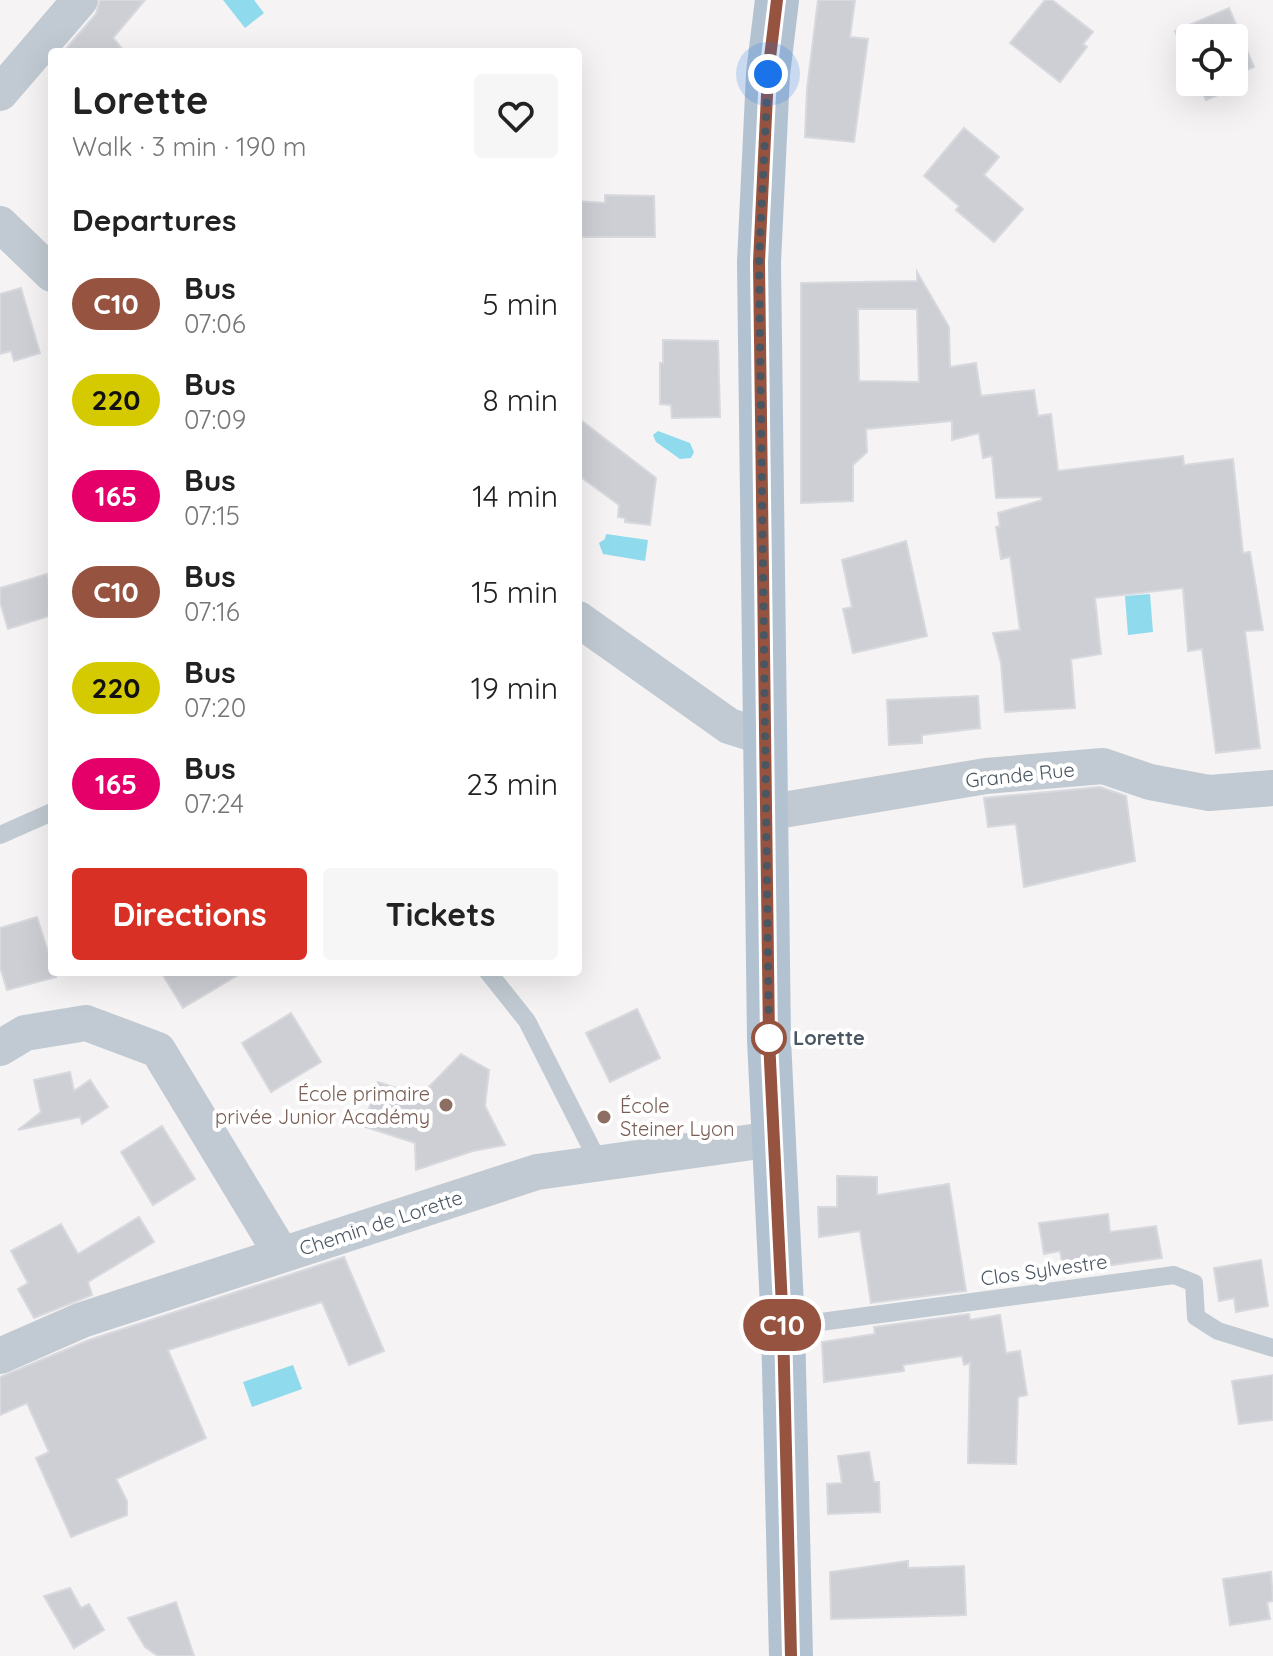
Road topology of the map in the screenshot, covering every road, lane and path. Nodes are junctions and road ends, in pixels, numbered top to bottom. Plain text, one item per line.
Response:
1 (80, 0) edge
2 (777, 0) edge
3 (0, 93) edge
4 (0, 224) edge
5 (48, 270) edge
6 (582, 622) edge
7 (764, 737) junction
8 (1273, 788) edge
9 (765, 813) junction
10 (48, 814) edge
11 (0, 835) edge
12 (491, 976) edge
13 (0, 1048) edge
14 (774, 1139) junction
15 (599, 1163) junction
16 (282, 1255) junction
17 (783, 1327) junction
18 (1273, 1348) edge
19 (0, 1356) edge
20 (791, 1656) edge

1 - 3 street
2 - 7 main road
4 - 5 street
6 - 7 street
7 - 9 main road
8 - 9 street, Grande Rue
9 - 14 main road
10 - 11 lane
12 - 15 lane
13 - 16 street
14 - 15 street, Chemin de Lorette
14 - 17 main road
15 - 16 street, Chemin de Lorette
16 - 19 street, Chemin de Lorette
17 - 18 lane, Clos Sylvestre
17 - 20 main road

